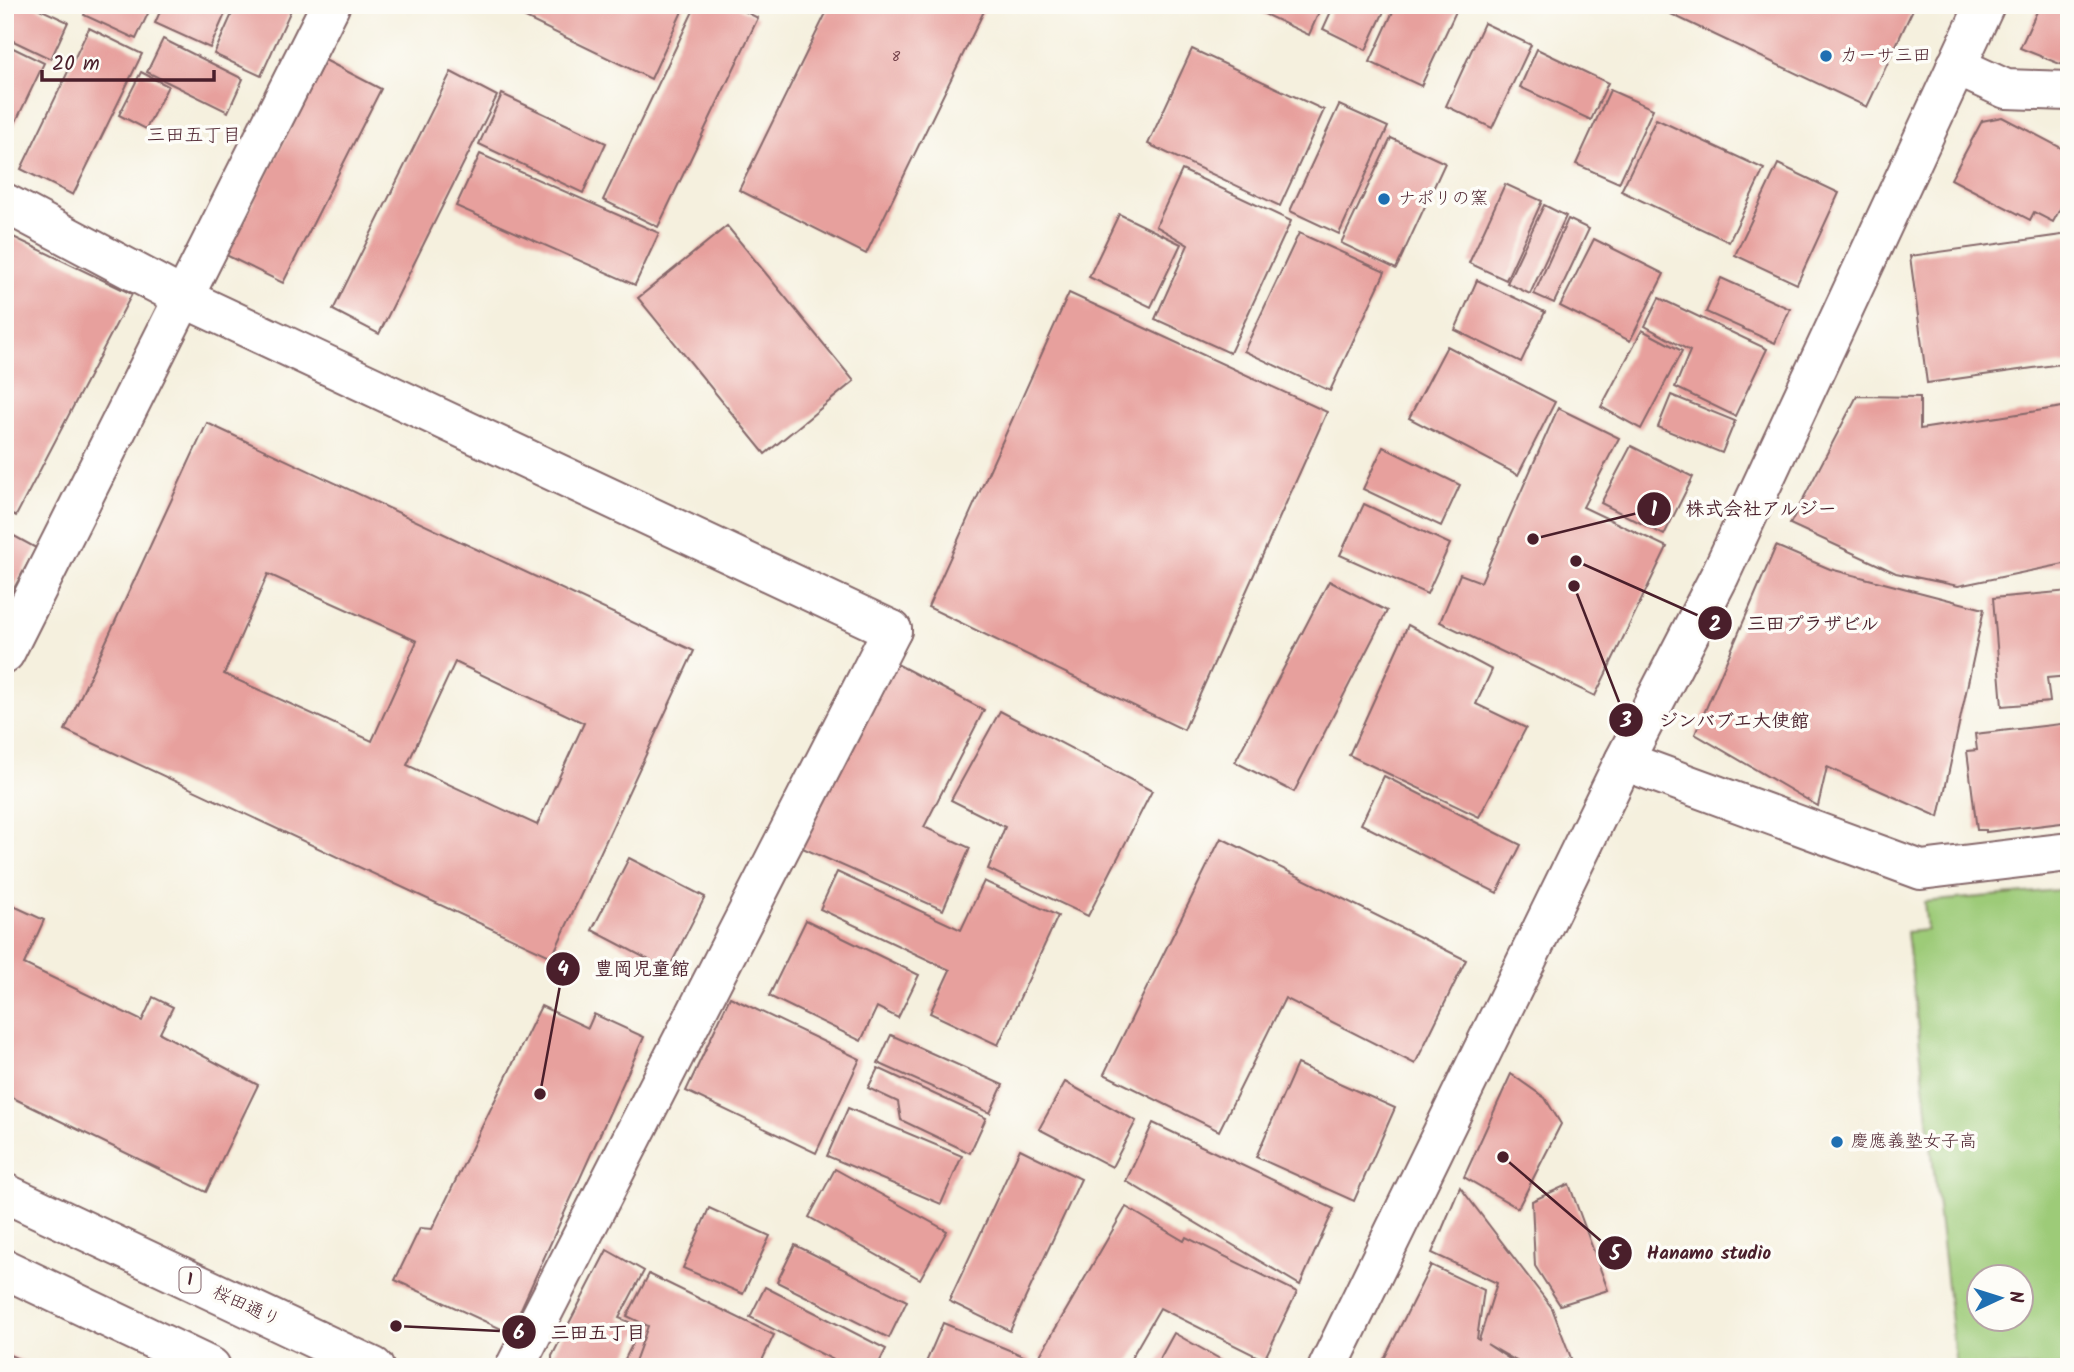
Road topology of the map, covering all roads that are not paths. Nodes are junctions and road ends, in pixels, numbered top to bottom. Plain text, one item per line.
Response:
1 (1985, 5) edge
2 (330, 6) edge
3 (1956, 66) junction
4 (2069, 91) edge
5 (5, 203) edge
6 (184, 298) junction
7 (5, 653) edge
8 (1624, 761) junction
9 (2069, 852) edge
10 (5, 1193) edge
11 (5, 1269) edge
12 (211, 1367) edge
13 (374, 1367) edge
14 (515, 1367) edge
15 (1328, 1367) edge

1 - 3 main road
2 - 6 main road
3 - 4 main road
3 - 8 main road
5 - 6 main road
6 - 7 main road
6 - 14 main road
8 - 9 main road
8 - 15 main road
10 - 13 main road, 桜田通り / 1
11 - 12 main road

